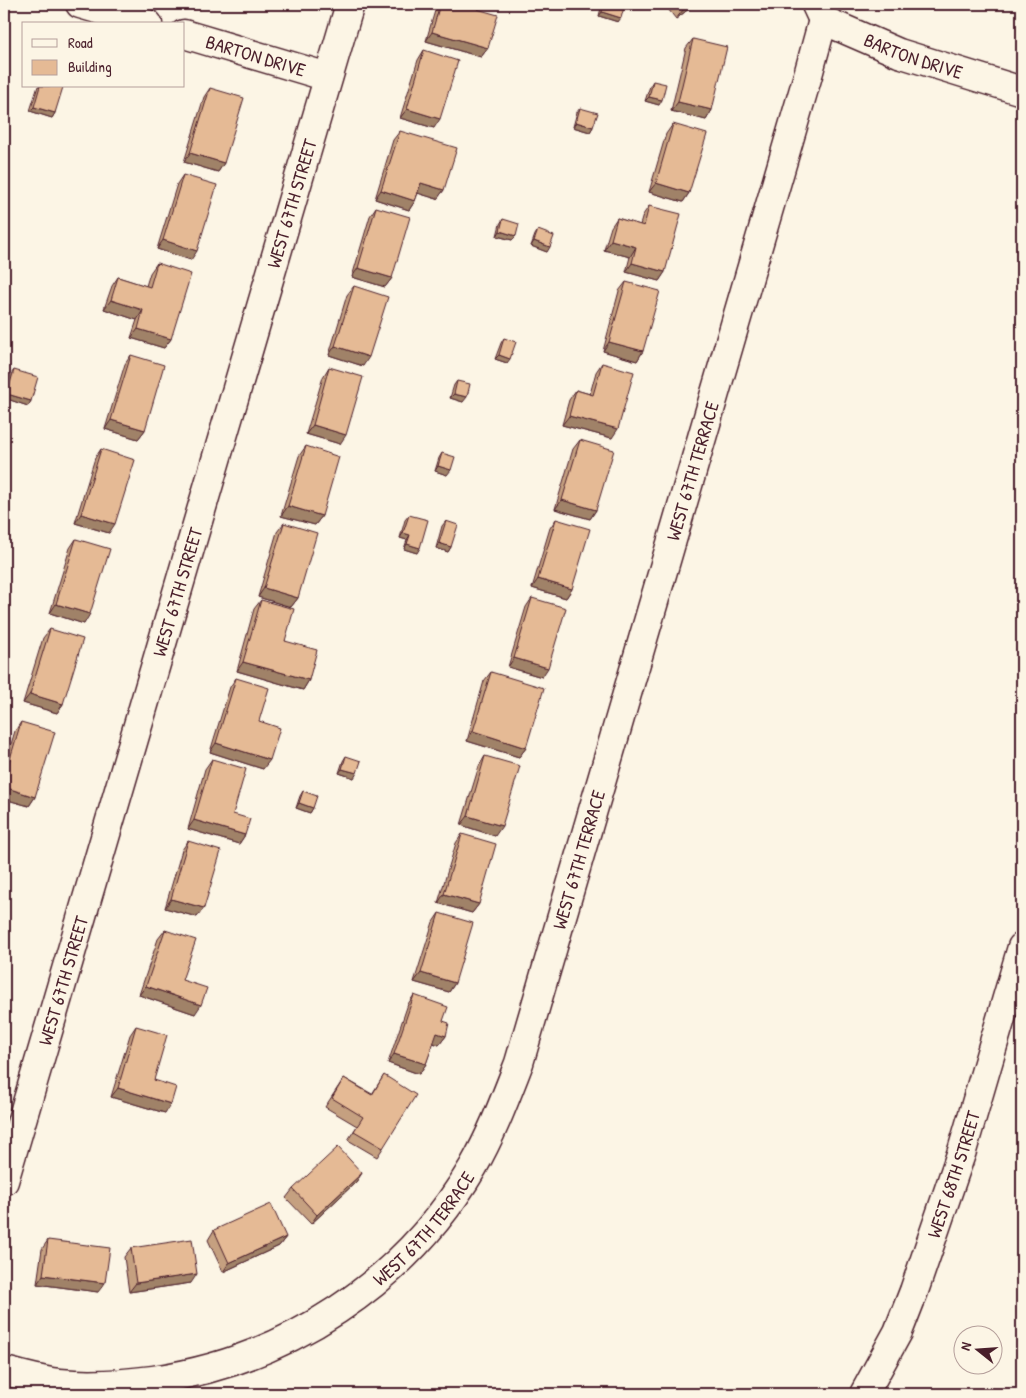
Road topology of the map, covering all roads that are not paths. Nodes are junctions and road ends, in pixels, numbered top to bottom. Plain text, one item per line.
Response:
1 (80, 4) edge
2 (350, 4) edge
3 (819, 12) edge
4 (141, 22) edge
5 (185, 34) edge
6 (328, 77) junction
7 (1022, 91) edge
8 (1022, 947) edge
9 (1018, 980) edge
10 (4, 1181) edge
11 (4, 1371) edge
12 (864, 1394) edge

1 - 4 street
2 - 6 street, WEST 67TH STREET
3 - 7 street, BARTON DRIVE
3 - 11 street, WEST 67TH TERRACE
5 - 6 street, BARTON DRIVE
6 - 10 street, WEST 67TH STREET
8 - 9 street, WEST 68TH STREET
9 - 12 street, WEST 68TH STREET

